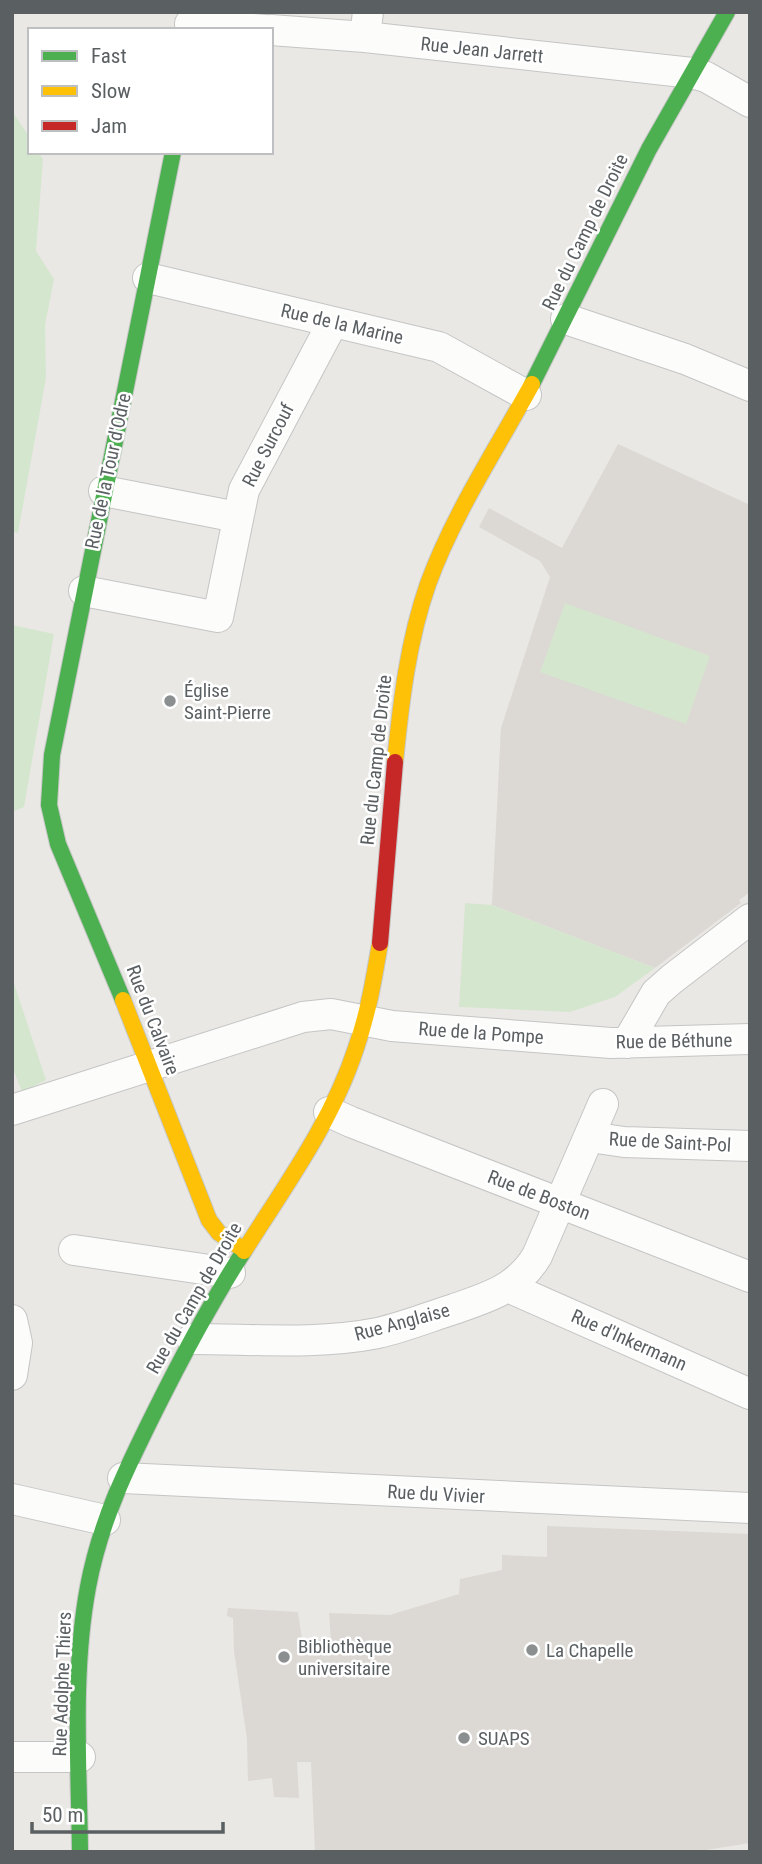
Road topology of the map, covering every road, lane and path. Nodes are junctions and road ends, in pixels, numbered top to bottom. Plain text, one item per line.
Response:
1 (727, 12) edge
2 (191, 20) edge
3 (367, 25) edge
4 (250, 28) edge
5 (273, 30) edge
6 (692, 73) junction
7 (750, 102) edge
8 (173, 154) edge
9 (148, 278) junction
10 (566, 319) junction
11 (333, 321) junction
12 (750, 386) edge
13 (526, 395) junction
14 (104, 491) junction
15 (237, 517) junction
16 (83, 591) junction
17 (48, 790) joint
18 (750, 919) edge
19 (365, 1022) junction
20 (750, 1039) edge
21 (613, 1042) junction
22 (148, 1068) junction
23 (603, 1104) dead end
24 (12, 1110) edge
25 (329, 1112) junction
26 (590, 1137) junction
27 (750, 1146) edge
28 (561, 1204) junction
29 (74, 1251) dead end
30 (237, 1262) junction
31 (750, 1276) edge
32 (508, 1287) junction
33 (12, 1320) edge
34 (192, 1339) junction
35 (12, 1375) edge
36 (750, 1394) edge
37 (122, 1478) junction
38 (12, 1499) edge
39 (750, 1508) edge
40 (105, 1520) junction
41 (12, 1756) edge
42 (80, 1757) junction
43 (80, 1852) edge

1 - 6 street, Rue du Camp de Droite
2 - 4 street
3 - 5 street, Rue Jean Jarrett
3 - 6 street, Rue Jean Jarrett
6 - 7 street, Rue Jean Jarrett
6 - 10 street, Rue du Camp de Droite
8 - 9 street, Rue de la Tour d'Odre
9 - 11 street, Rue de la Marine
9 - 14 street, Rue de la Tour d'Odre
10 - 12 street
10 - 13 street, Rue du Camp de Droite
11 - 13 street, Rue de la Marine
11 - 15 street, Rue Surcouf
13 - 19 street, Rue du Camp de Droite
14 - 15 street
14 - 16 street, Rue de la Tour d'Odre
15 - 16 street, Rue Surcouf
16 - 17 street, Rue de la Tour d'Odre
17 - 22 street, Rue du Calvaire
18 - 21 street
19 - 21 street, Rue de la Pompe
19 - 22 street, Rue de la Pompe
19 - 25 street, Rue du Camp de Droite
20 - 21 street, Rue de Béthune
22 - 24 street, Rue de la Pompe
22 - 30 street, Rue du Calvaire
23 - 26 street, Rue Anglaise
25 - 28 street, Rue de Boston
25 - 30 street, Rue du Camp de Droite
26 - 27 street, Rue de Saint-Pol
26 - 28 street, Rue Anglaise
28 - 31 street, Rue de Boston
28 - 32 street, Rue Anglaise
29 - 30 street
30 - 34 street, Rue du Camp de Droite
32 - 34 street, Rue Anglaise
32 - 36 street, Rue d'Inkermann
33 - 35 street
34 - 37 street, Rue du Camp de Droite
37 - 39 street, Rue du Vivier
37 - 40 street, Rue du Camp de Droite
38 - 40 street
40 - 42 street, Rue Adolphe Thiers
41 - 42 street
42 - 43 street, Rue Adolphe Thiers

